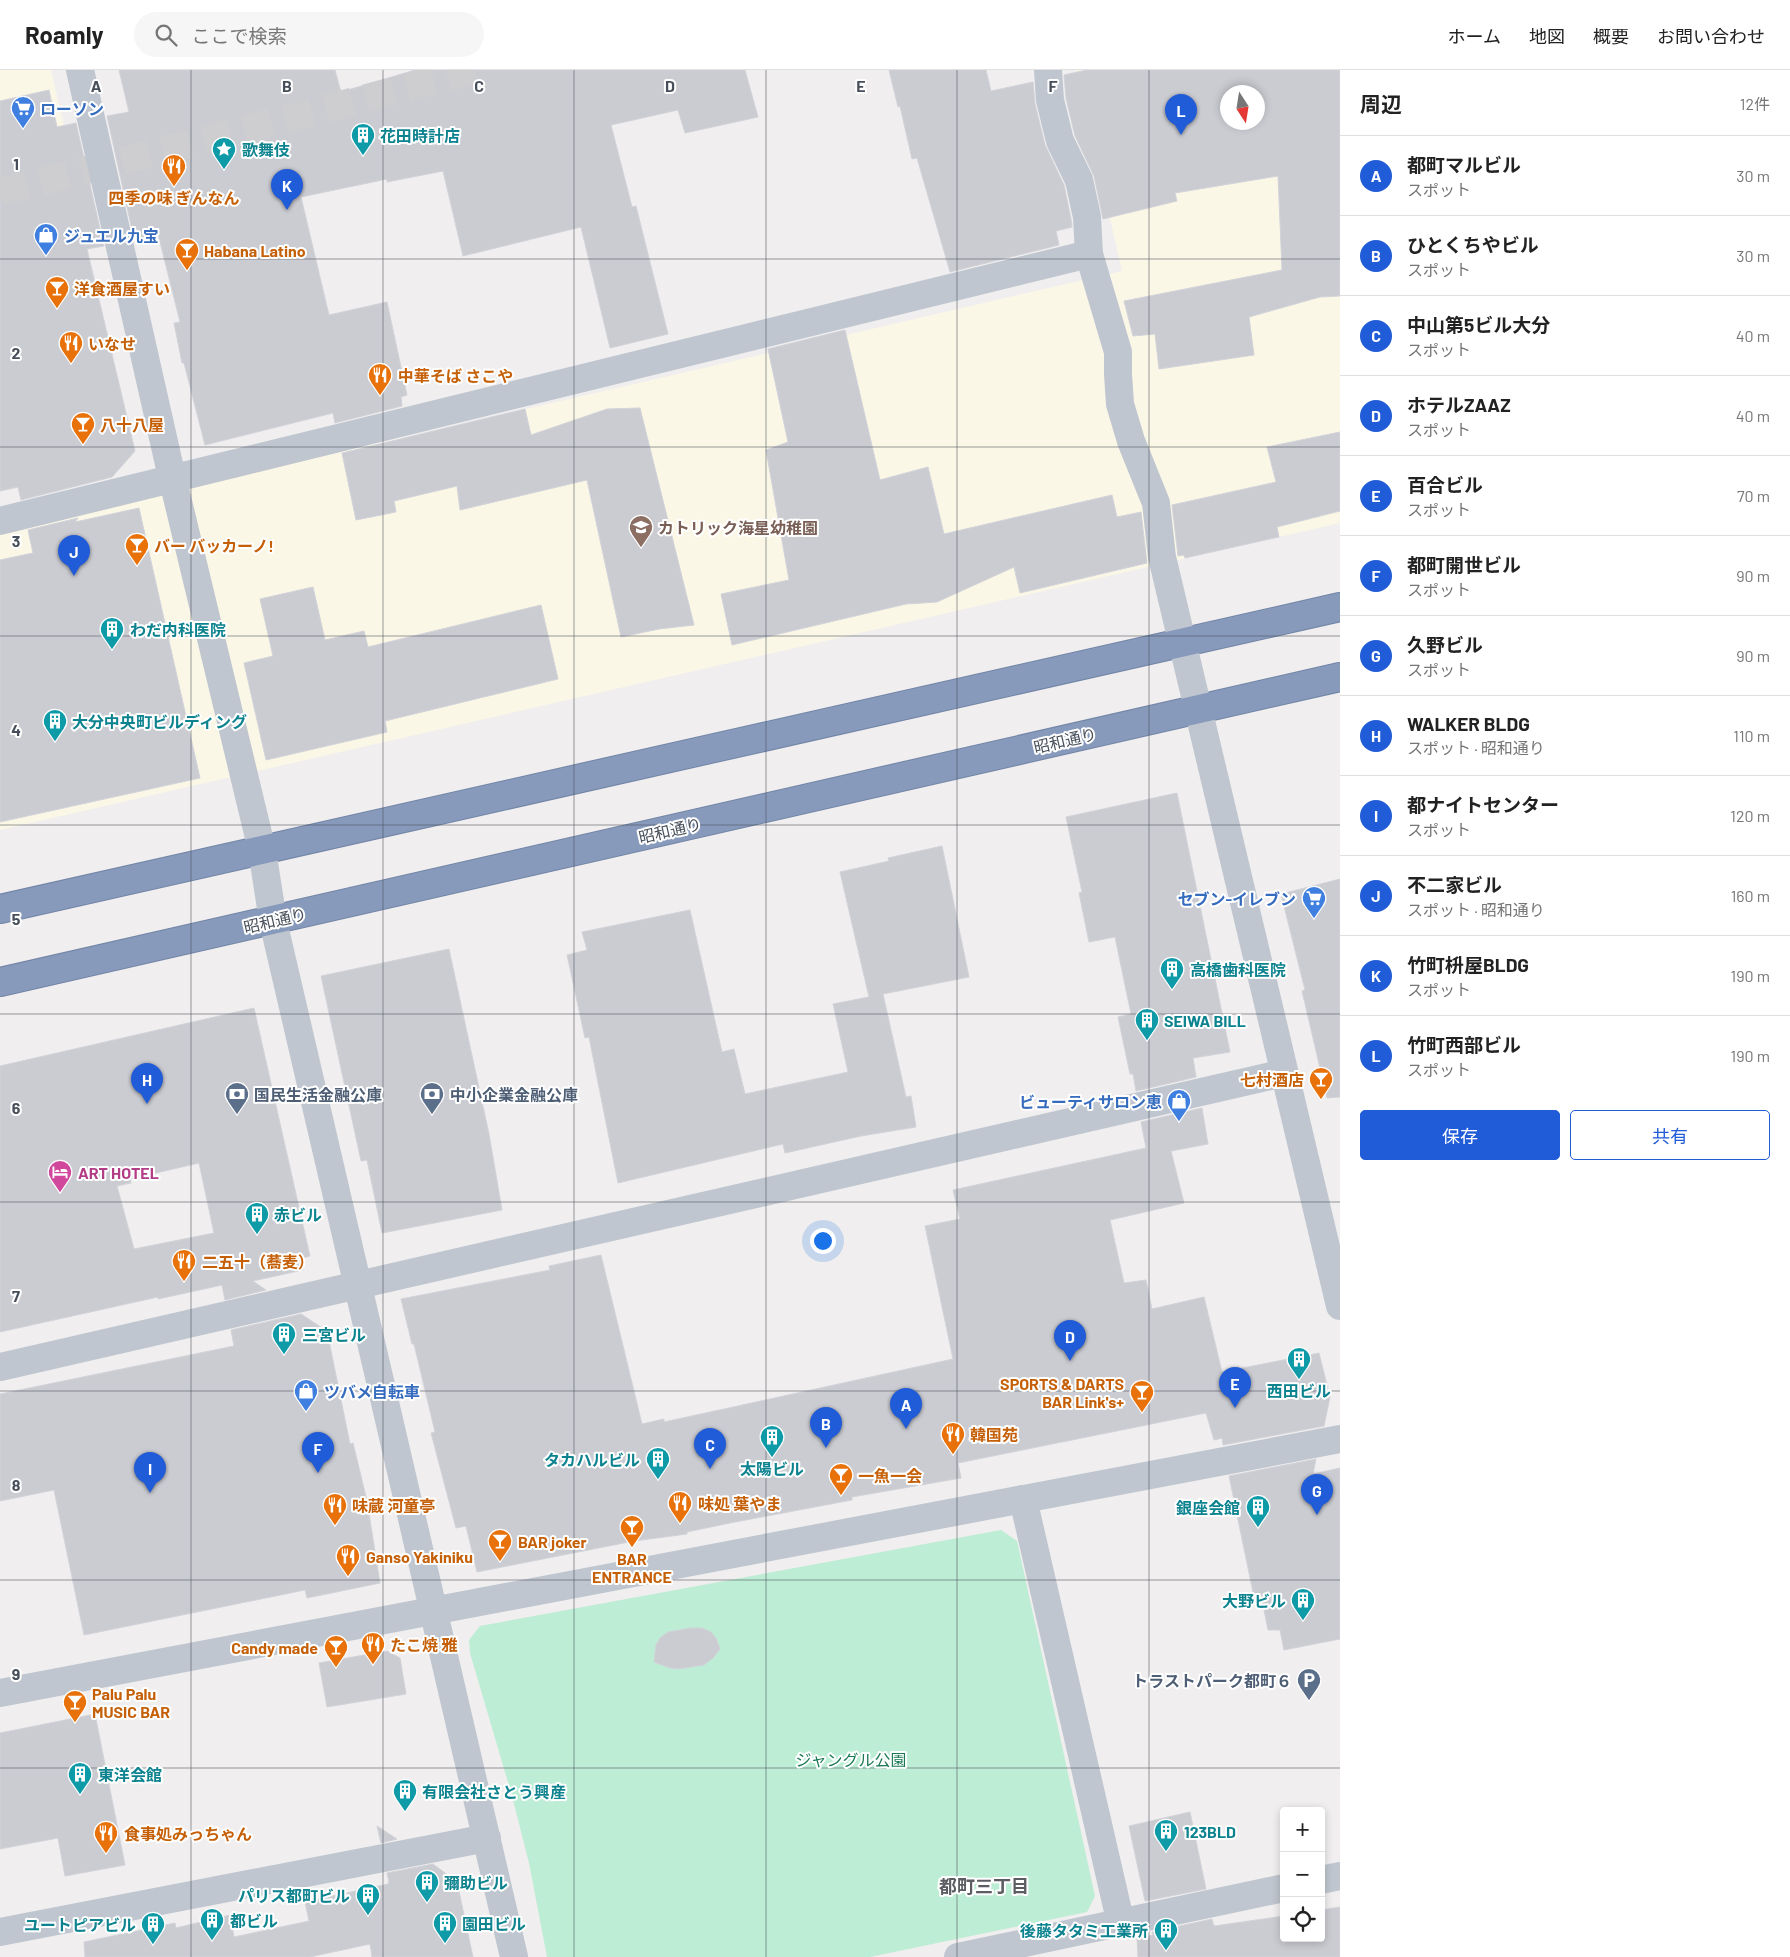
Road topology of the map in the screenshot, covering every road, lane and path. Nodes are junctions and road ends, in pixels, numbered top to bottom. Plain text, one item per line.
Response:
1 (80, 70) edge
2 (1048, 70) edge
3 (1089, 254) junction
4 (174, 480) junction
5 (0, 521) edge
6 (1340, 607) edge
7 (1182, 643) junction
8 (1340, 677) edge
9 (1198, 709) junction
10 (262, 850) junction
11 (0, 909) edge
12 (273, 921) junction
13 (0, 982) edge
14 (1284, 1073) junction
15 (358, 1285) junction
16 (1340, 1306) edge
17 (0, 1366) edge
18 (1340, 1439) edge
19 (1023, 1499) junction
20 (434, 1611) junction
21 (0, 1693) edge
22 (487, 1838) junction
23 (1340, 1876) edge
24 (1325, 1879) edge
25 (1280, 1889) edge
26 (1121, 1924) junction
27 (0, 1932) edge
28 (514, 1957) edge
29 (958, 1957) edge

1 - 4 street
2 - 3 street
3 - 4 street
3 - 7 street
4 - 5 street
4 - 10 street
6 - 7 highway
7 - 9 street
7 - 10 highway
8 - 9 highway, 昭和通り
9 - 12 highway, 昭和通り
9 - 14 street
10 - 11 highway
10 - 12 street
12 - 13 highway, 昭和通り
12 - 15 street
14 - 15 street
14 - 16 street
15 - 17 street
15 - 20 street
18 - 19 street
19 - 20 street
19 - 26 street
20 - 21 street
20 - 22 street
22 - 27 street
22 - 28 street
23 - 24 street
25 - 26 street
26 - 29 street

